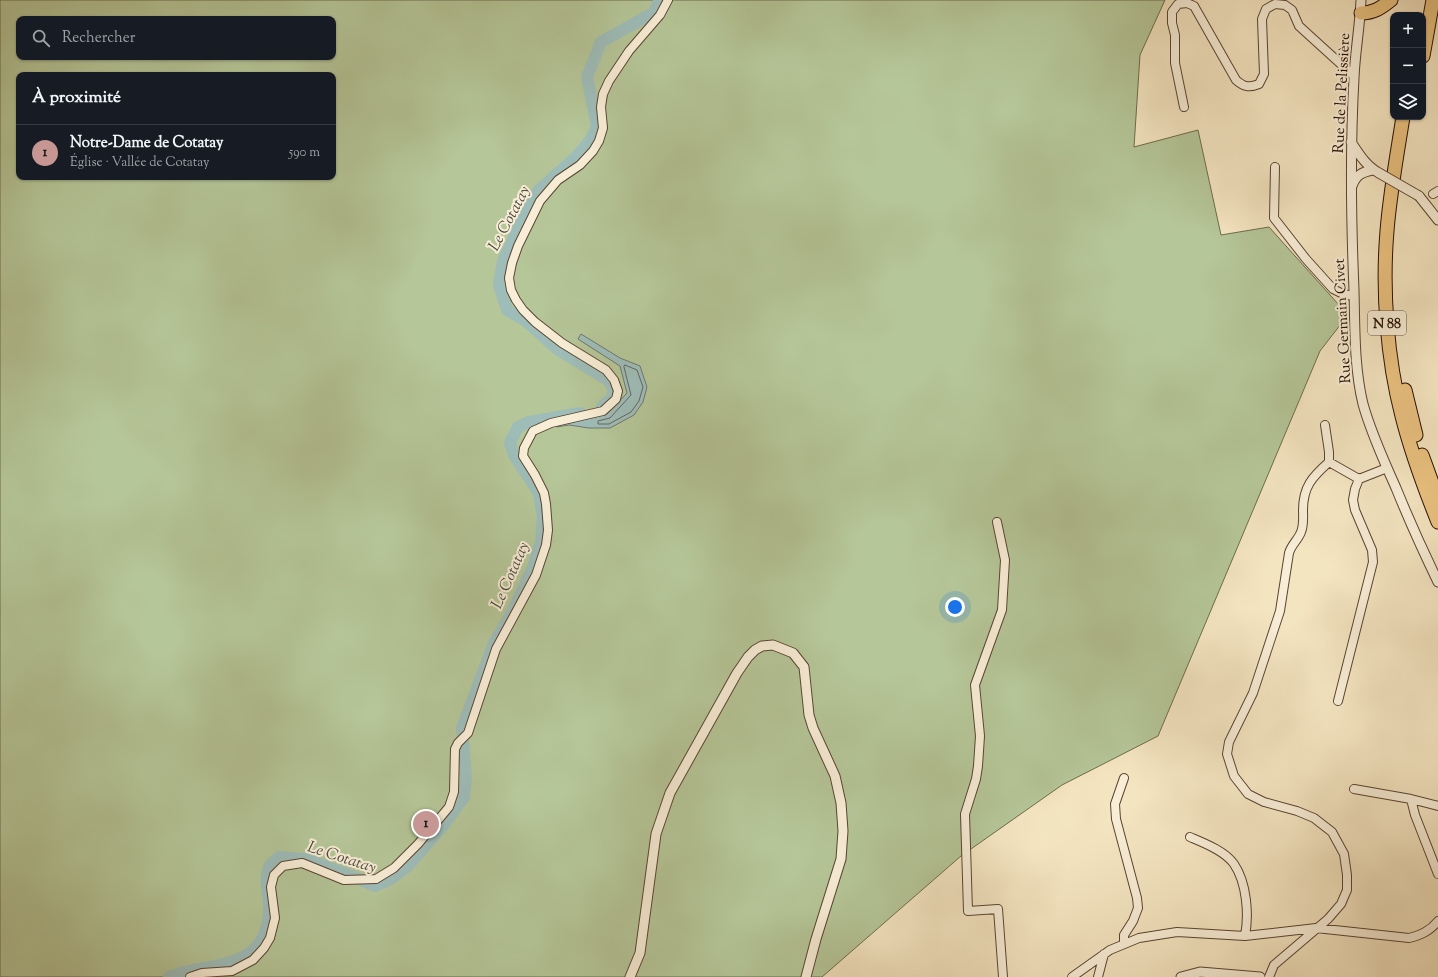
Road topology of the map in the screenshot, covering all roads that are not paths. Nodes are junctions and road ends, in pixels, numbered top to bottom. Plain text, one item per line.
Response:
1 (668, 0) edge
2 (1361, 0) edge
3 (1391, 0) edge
4 (1424, 0) edge
5 (1433, 0) edge
6 (1422, 12) edge
7 (1361, 13) junction
8 (1424, 48) edge
9 (1354, 76) junction
10 (1184, 107) dead end
11 (1403, 120) edge
12 (1411, 120) edge
13 (1351, 142) junction
14 (1275, 167) dead end
15 (1376, 172) junction
16 (1351, 188) junction
17 (1438, 220) edge
18 (1354, 296) junction
19 (1325, 425) dead end
20 (1329, 462) junction
21 (1387, 468) junction
22 (1359, 479) junction
23 (1438, 499) edge
24 (997, 522) dead end
25 (1438, 522) edge
26 (1438, 582) edge
27 (1338, 701) dead end
28 (1124, 778) dead end
29 (1354, 789) dead end
30 (1411, 799) junction
31 (1438, 806) edge
32 (1190, 836) dead end
33 (1438, 874) edge
34 (1438, 921) edge
35 (1316, 928) junction
36 (1245, 936) junction
37 (1124, 944) junction
38 (1104, 954) junction
39 (1224, 975) edge
40 (190, 977) edge
41 (630, 977) edge
42 (806, 977) edge
43 (1003, 977) edge
44 (1072, 977) edge
45 (1098, 977) edge
46 (1181, 977) edge
47 (1260, 977) edge
48 (1269, 977) edge

1 - 40 street
2 - 7 street, Rue de la Pelissière
3 - 7 highway
4 - 6 highway
5 - 8 highway
7 - 9 street, Rue de la Pelissière
9 - 10 street
9 - 13 street, Rue de la Pelissière
11 - 25 highway, N 88
12 - 23 highway, N 88
13 - 15 street
13 - 16 street, Rue de la Pelissière
14 - 18 street
15 - 16 street
15 - 17 street, bridge
16 - 18 street, Rue Germain Civet
18 - 21 street, Rue Germain Civet
19 - 20 street
20 - 22 street
20 - 35 street
21 - 22 street
21 - 26 street, Rue Germain Civet
22 - 27 street
24 - 43 street
28 - 37 street
29 - 30 street
30 - 31 street
30 - 33 street
32 - 36 street
34 - 35 street
35 - 36 street
35 - 48 street
36 - 37 street
37 - 38 street
38 - 44 street
38 - 45 street
39 - 46 street
39 - 47 street
41 - 42 street

